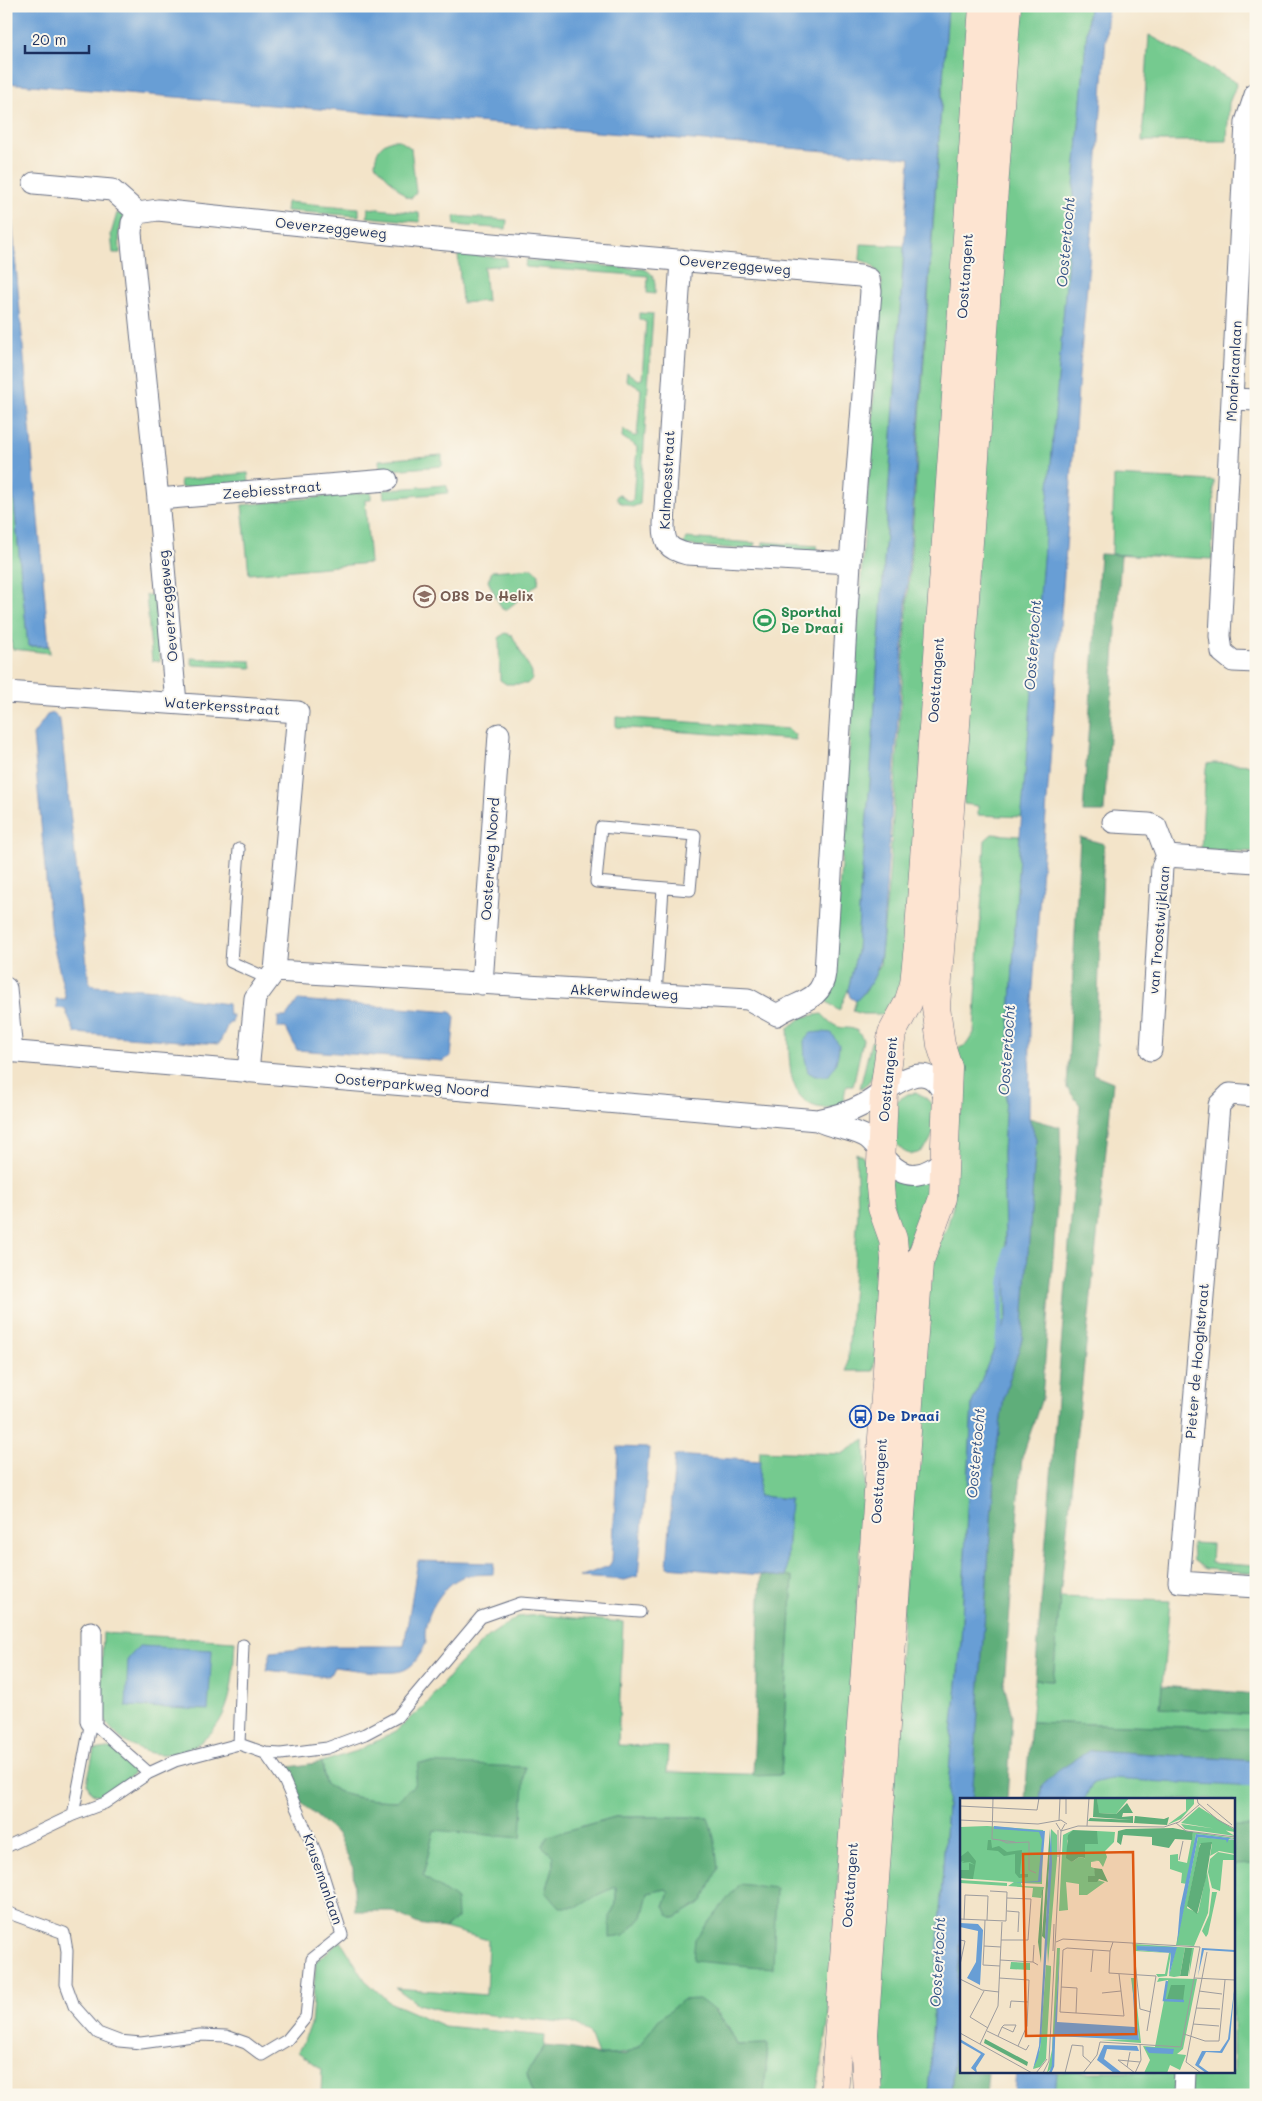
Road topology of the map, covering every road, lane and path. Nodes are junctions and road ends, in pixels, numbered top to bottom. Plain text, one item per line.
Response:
1 (983, 6) edge
2 (1007, 6) edge
3 (1256, 92) edge
4 (34, 183) dead end
5 (138, 213) junction
6 (682, 260) junction
7 (1233, 399) junction
8 (1256, 400) edge
9 (387, 480) dead end
10 (158, 499) junction
11 (850, 563) junction
12 (1256, 662) edge
13 (6, 692) edge
14 (176, 703) junction
15 (499, 734) dead end
16 (839, 741) joint
17 (1113, 822) dead end
18 (238, 849) dead end
19 (1167, 856) junction
20 (1256, 862) edge
21 (663, 888) junction
22 (272, 975) junction
23 (482, 984) junction
24 (6, 988) edge
25 (656, 994) junction
26 (1150, 1050) dead end
27 (9, 1051) edge
28 (248, 1072) junction
29 (884, 1092) junction
30 (1256, 1096) edge
31 (947, 1104) junction
32 (817, 1120) junction
33 (881, 1151) junction
34 (944, 1159) junction
35 (1256, 1587) edge
36 (640, 1612) dead end
37 (91, 1632) dead end
38 (243, 1645) dead end
39 (91, 1721) junction
40 (239, 1744) junction
41 (265, 1753) junction
42 (150, 1773) junction
43 (73, 1815) junction
44 (6, 1847) edge
45 (6, 1912) edge
46 (1186, 2074) edge
47 (834, 2095) edge
48 (867, 2095) edge
49 (1184, 2095) edge

1 - 29 main road, Oosttangent
2 - 31 main road, Oosttangent
3 - 7 street, Mondriaanlaan
4 - 5 street
5 - 6 street, Oeverzeggeweg
5 - 10 street, Oeverzeggeweg
6 - 11 street, Kalmoesstraat
6 - 11 street, Oeverzeggeweg
7 - 8 street
7 - 12 street, Mondriaanlaan
9 - 10 street, Zeebiesstraat
10 - 14 street, Oeverzeggeweg
11 - 16 street, Oeverzeggeweg
13 - 14 street, Waterkersstraat
14 - 22 street, Waterkersstraat
15 - 23 street, Oosterweg Noord
16 - 25 street, Akkerwindeweg
17 - 19 street, van Troostwijklaan
18 - 22 lane
19 - 20 street
19 - 26 street, van Troostwijklaan
21 - 21 lane
21 - 25 lane
22 - 23 street, Akkerwindeweg
22 - 28 street
23 - 25 street, Akkerwindeweg
24 - 27 street
27 - 28 street, Oosterparkweg Noord
28 - 32 street, Oosterparkweg Noord
29 - 31 street, Oosterparkweg Noord
29 - 32 street, Oosterparkweg Noord
29 - 33 main road, Oosttangent
30 - 35 street, Pieter de Hooghstraat
31 - 34 main road, Oosttangent
32 - 33 street, Oosterparkweg Noord
33 - 34 street, Oosterparkweg Noord
33 - 47 main road, Oosttangent
34 - 48 main road, Oosttangent
36 - 41 lane
37 - 39 street
38 - 40 lane
39 - 42 lane
39 - 43 lane
40 - 41 lane
40 - 42 lane
41 - 45 lane, Krusemanlaan
42 - 43 lane
43 - 44 lane
46 - 49 street

